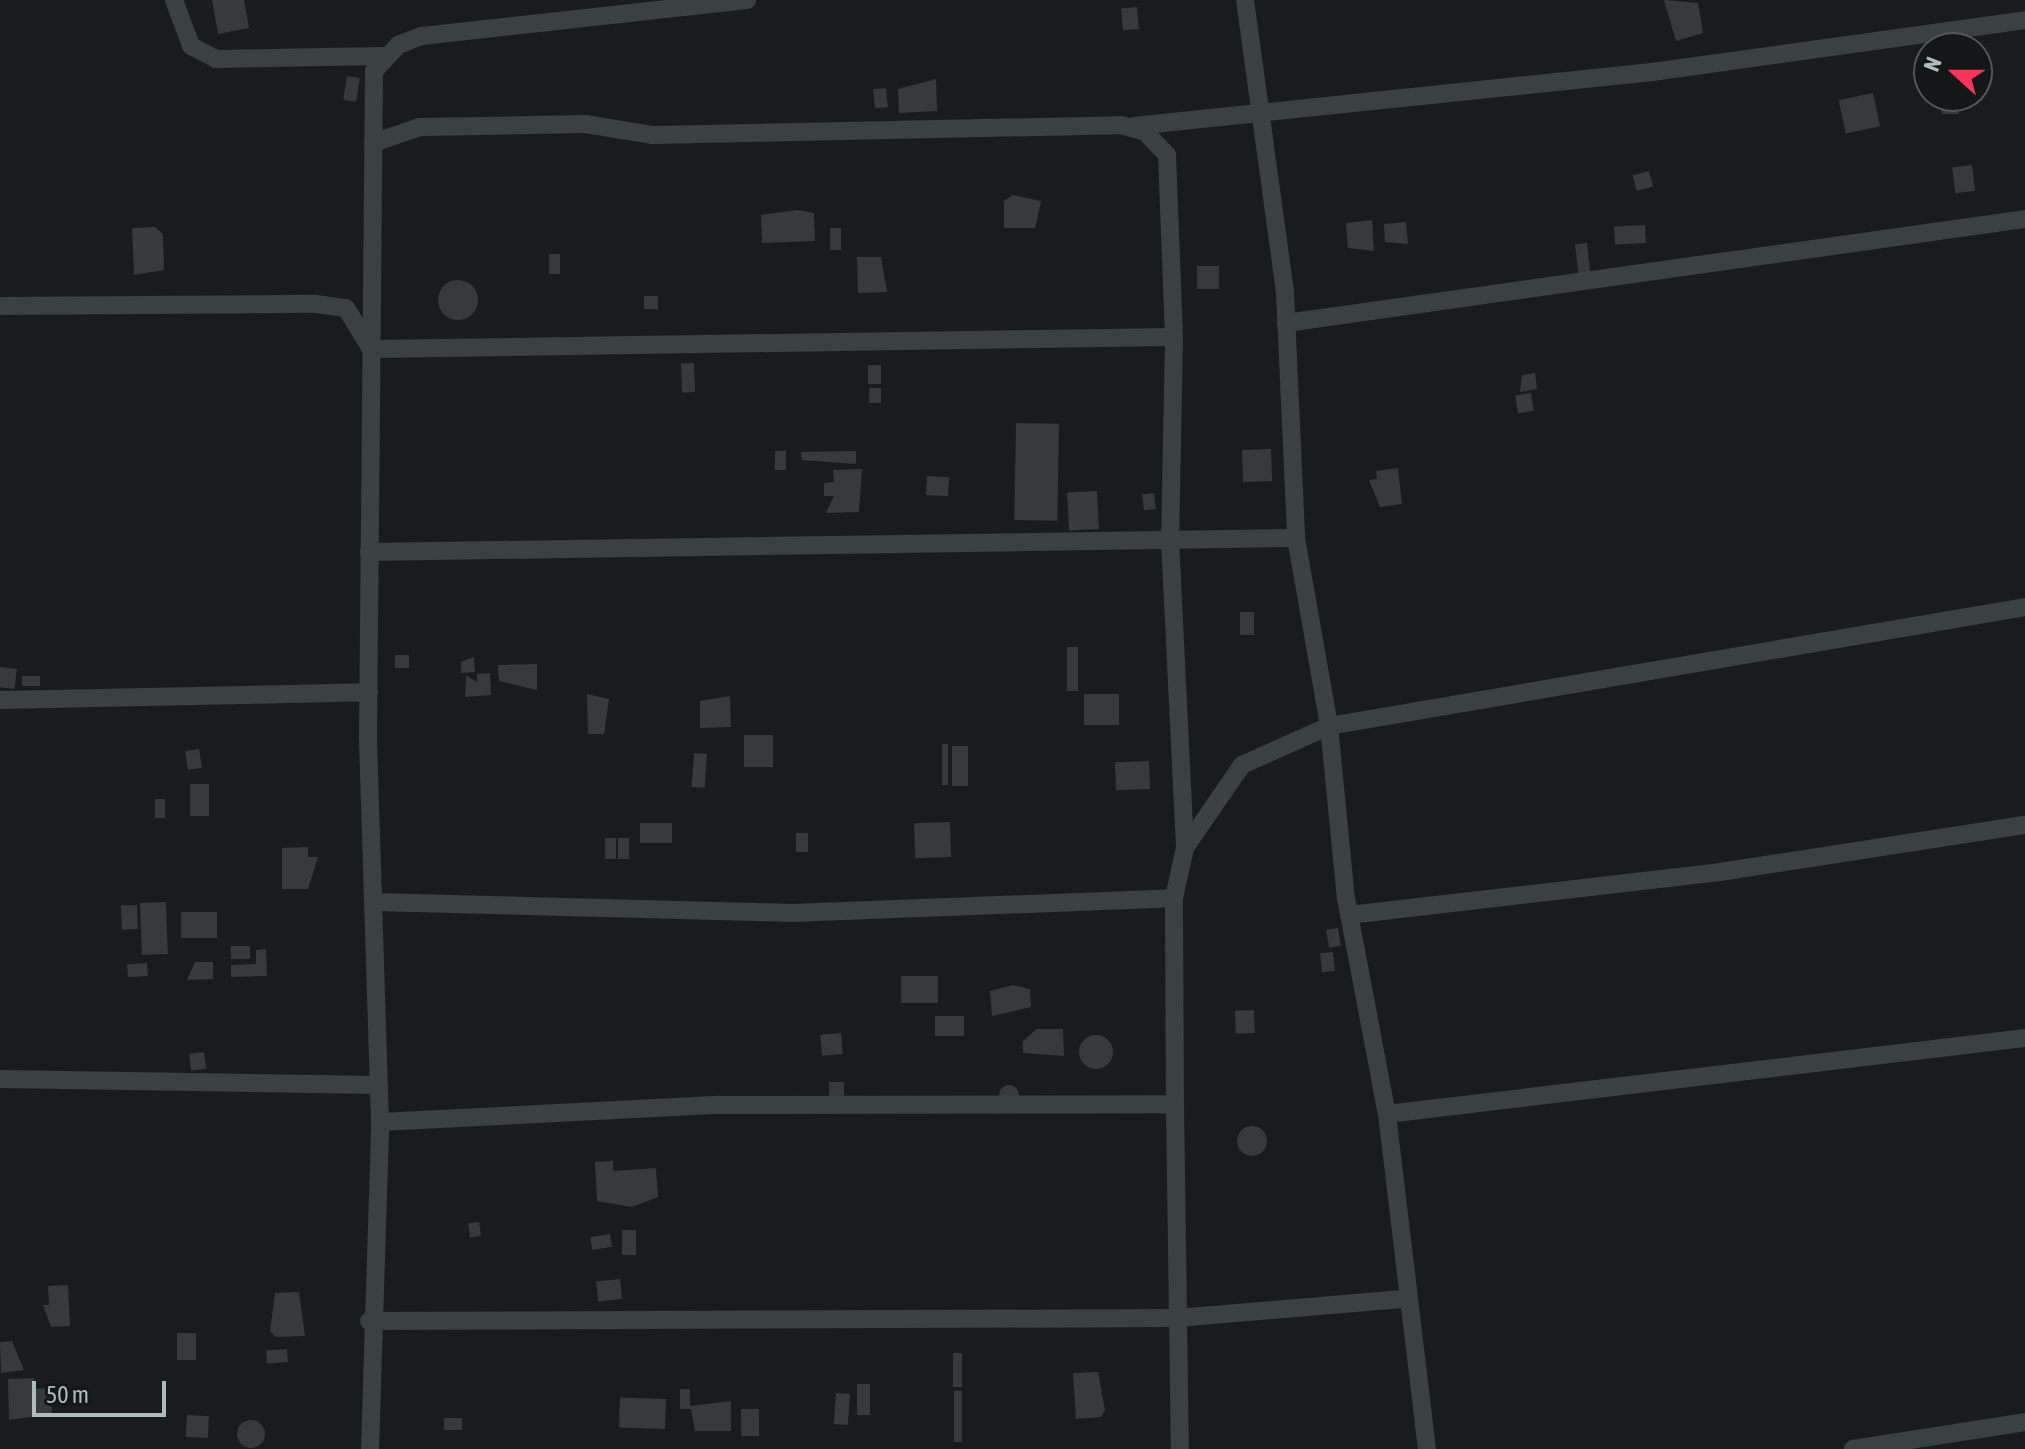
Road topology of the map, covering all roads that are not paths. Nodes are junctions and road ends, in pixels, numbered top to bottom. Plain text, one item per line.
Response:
1 (174, 0) edge
2 (747, 0) edge
3 (1245, 0) edge
4 (2022, 0) edge
5 (596, 9) edge
6 (2025, 21) edge
7 (383, 56) junction
8 (1261, 118) junction
9 (1133, 126) junction
10 (373, 143) junction
11 (2025, 219) edge
12 (0, 306) edge
13 (1286, 323) junction
14 (1174, 337) junction
15 (371, 349) junction
16 (1296, 538) junction
17 (1170, 540) junction
18 (369, 552) junction
19 (2025, 607) edge
20 (369, 692) junction
21 (0, 700) edge
22 (1329, 726) junction
23 (2025, 825) edge
24 (1185, 848) junction
25 (1174, 898) junction
26 (376, 902) junction
27 (1349, 915) junction
28 (2025, 1038) edge
29 (0, 1079) edge
30 (376, 1085) junction
31 (1175, 1104) junction
32 (1387, 1114) junction
33 (380, 1122) junction
34 (1405, 1299) junction
35 (1177, 1318) junction
36 (369, 1321) junction
37 (2025, 1422) edge
38 (370, 1449) edge
39 (1180, 1449) edge
40 (1427, 1449) edge
41 (1853, 1449) edge

1 - 7 street
2 - 5 street
3 - 8 street
4 - 6 street
5 - 7 street
6 - 8 street
7 - 10 street
8 - 9 street
8 - 13 street
9 - 10 street
9 - 14 street
10 - 15 street
11 - 13 street
12 - 15 street
13 - 16 street
14 - 15 street
14 - 17 street
15 - 18 street
16 - 17 street
16 - 22 street
17 - 18 street
17 - 24 street
18 - 20 street
19 - 22 street
20 - 21 street
20 - 26 street
22 - 24 street
22 - 27 street
23 - 27 street
24 - 25 street
25 - 26 street
25 - 31 street
26 - 30 street
27 - 32 street
28 - 32 street
29 - 30 street
30 - 33 street
31 - 33 street
31 - 35 street
32 - 34 street
33 - 36 street
34 - 35 street
34 - 40 street
35 - 36 street
35 - 39 street
36 - 38 street
37 - 41 street

